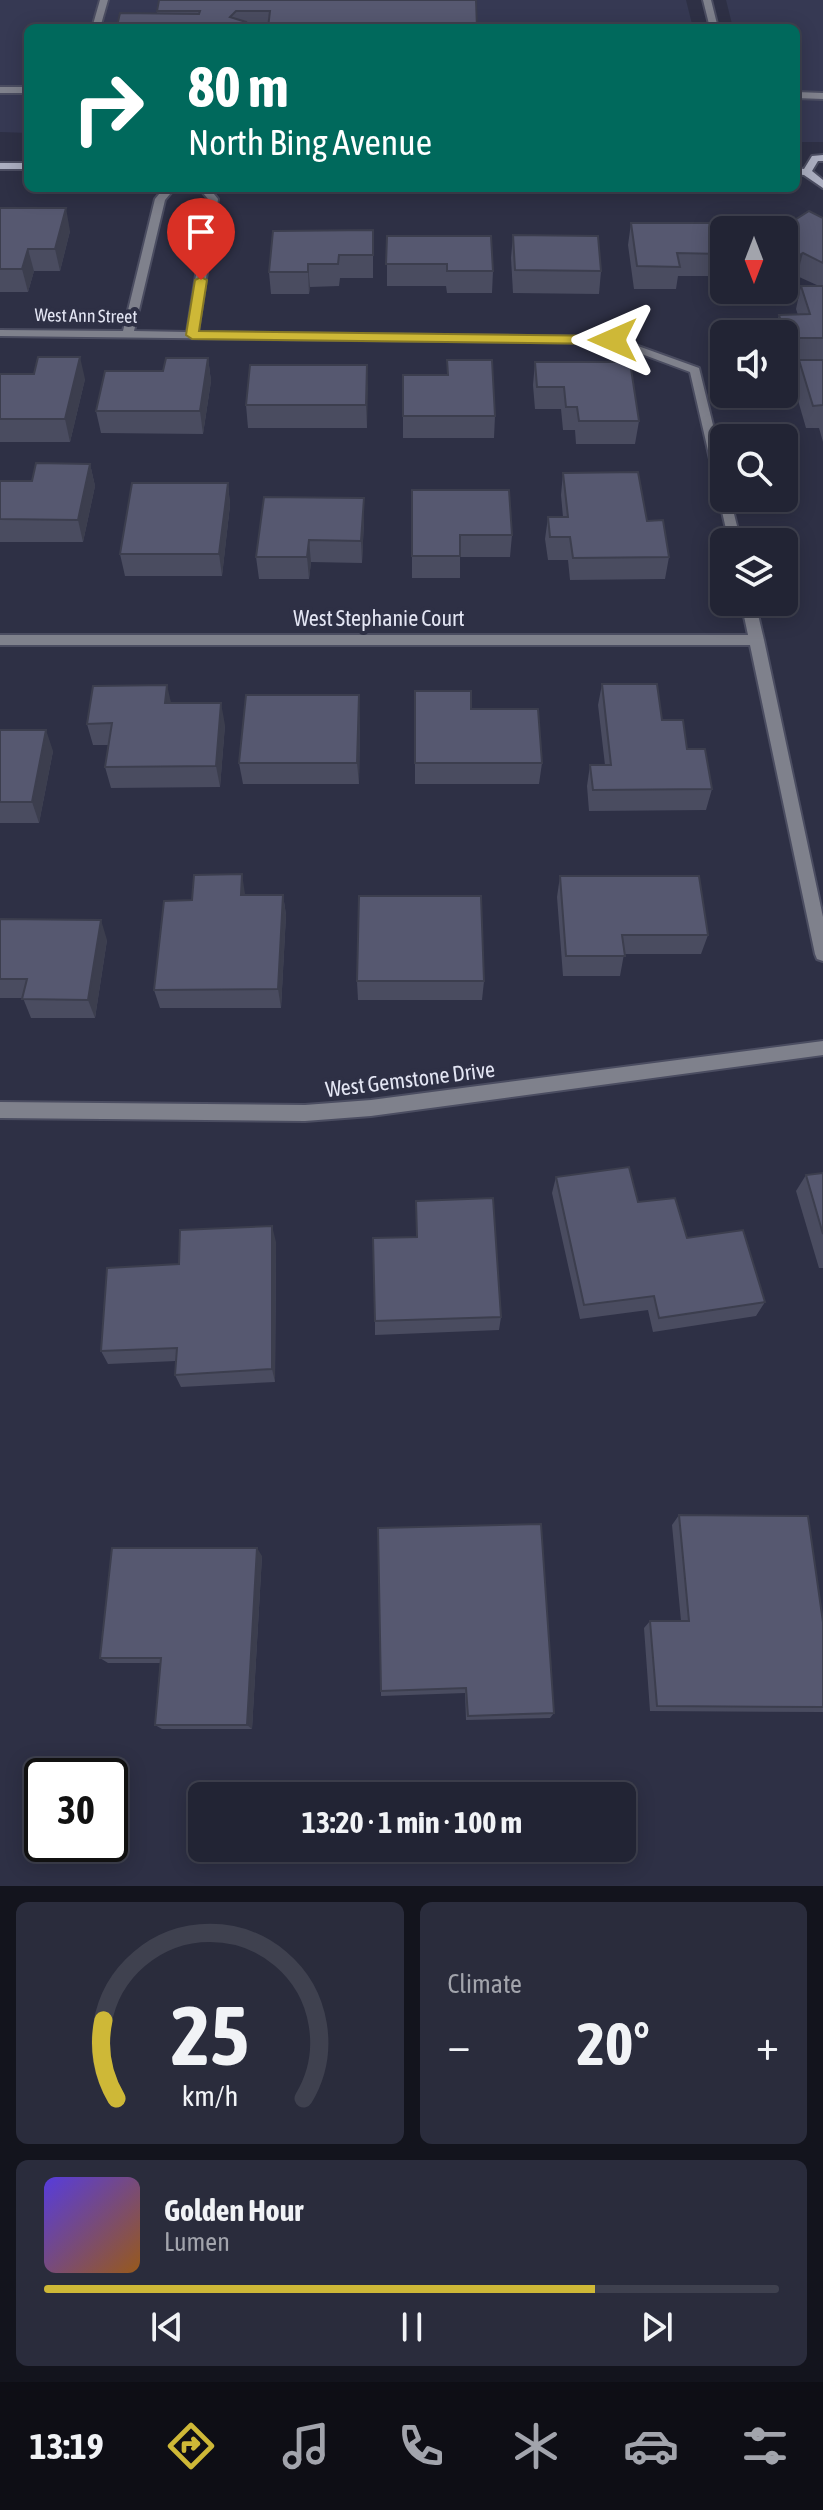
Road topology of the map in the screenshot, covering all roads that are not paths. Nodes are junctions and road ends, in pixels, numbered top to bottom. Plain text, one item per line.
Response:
1 (104, 0) edge
2 (707, 0) edge
3 (97, 24) edge
4 (713, 24) edge
5 (0, 90) edge
6 (24, 90) edge
7 (800, 95) edge
8 (823, 96) edge
9 (823, 158) edge
10 (0, 166) edge
11 (24, 166) edge
12 (801, 172) edge
13 (823, 185) edge
14 (166, 192) edge
15 (207, 192) edge
16 (0, 333) edge
17 (128, 334) junction
18 (192, 335) junction
19 (710, 436) edge
20 (751, 616) edge
21 (0, 640) edge
22 (757, 640) junction
23 (823, 954) edge
24 (823, 1048) edge
25 (0, 1110) edge

1 - 3 street
2 - 4 street
5 - 6 street
7 - 8 street
9 - 12 main road
10 - 11 main road
12 - 13 main road
14 - 17 street
15 - 18 street
16 - 17 street, West Ann Street
17 - 18 street, West Ann Street
18 - 19 street, West Ann Street
20 - 22 street
21 - 22 street, West Stephanie Court
22 - 23 street
24 - 25 street, West Gemstone Drive

